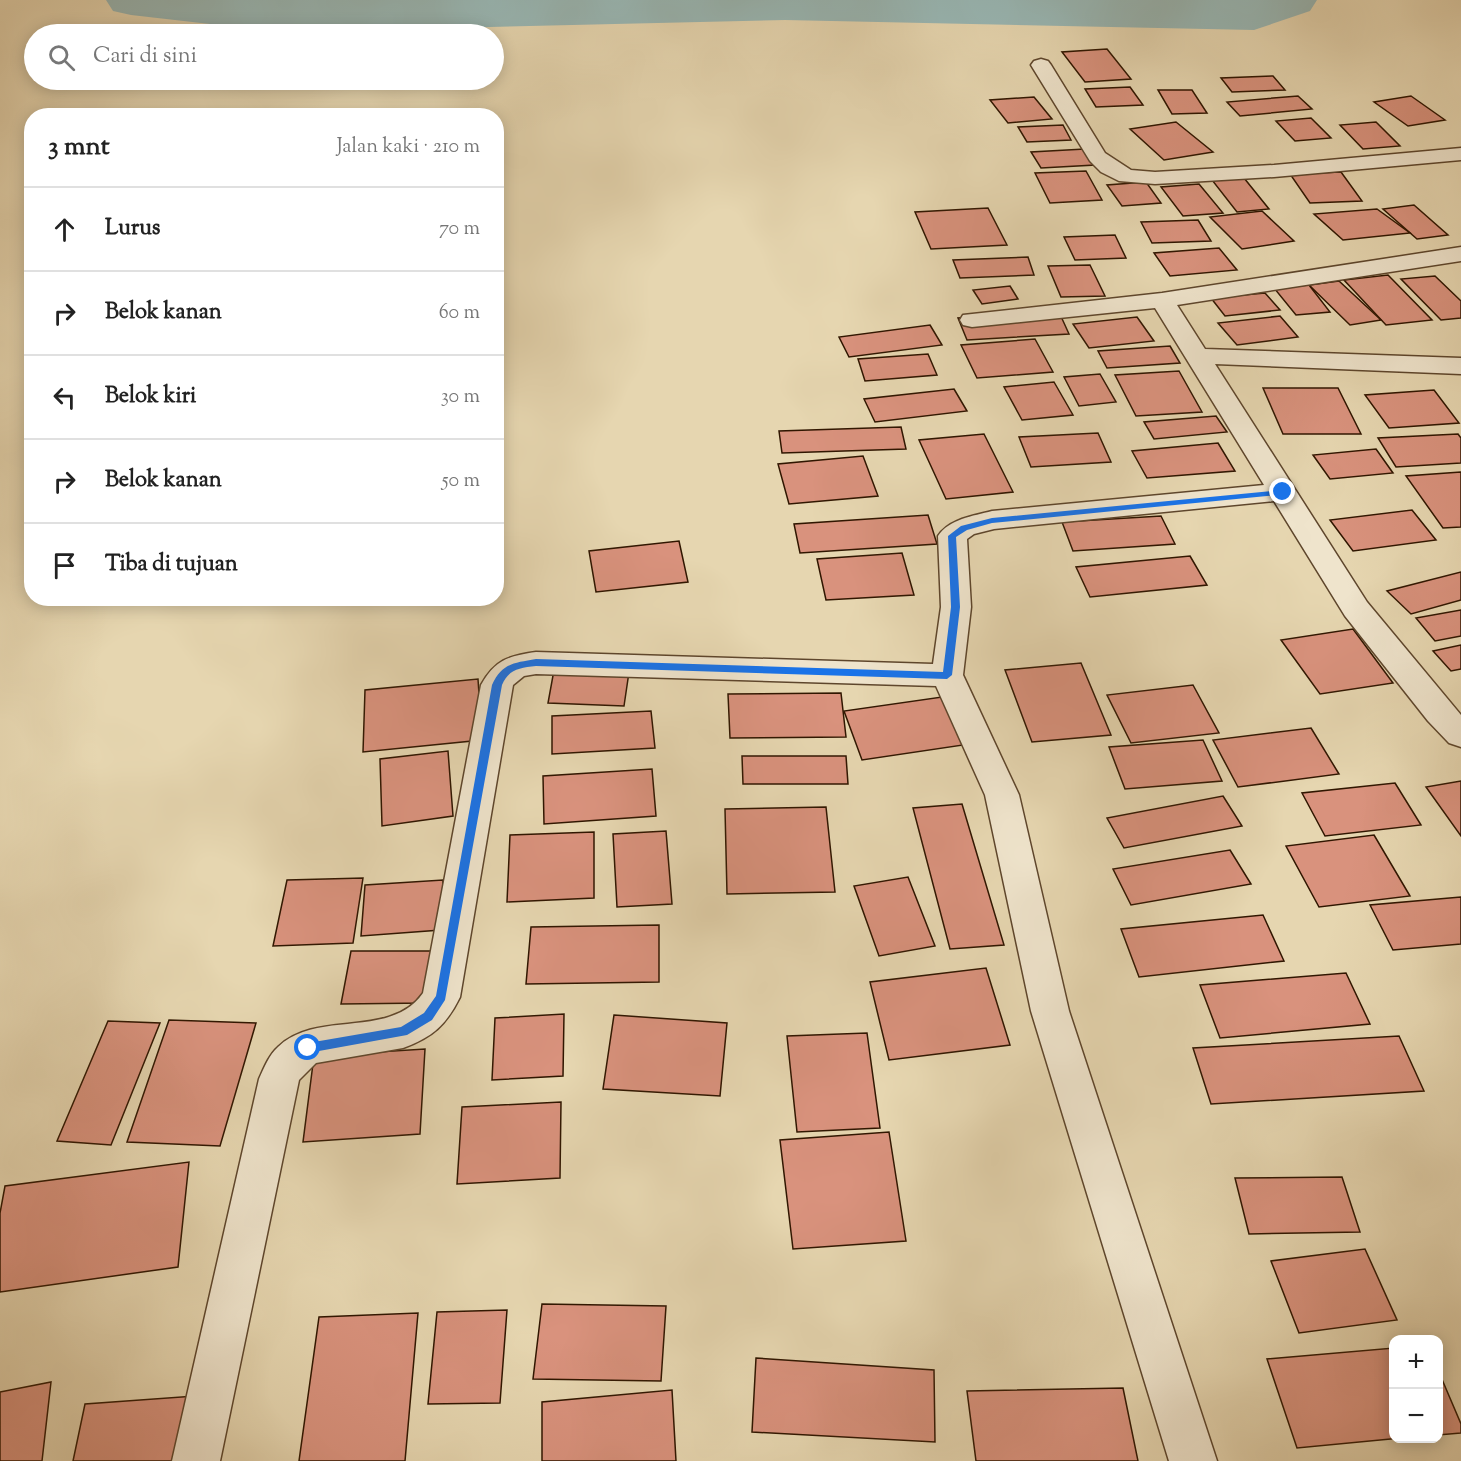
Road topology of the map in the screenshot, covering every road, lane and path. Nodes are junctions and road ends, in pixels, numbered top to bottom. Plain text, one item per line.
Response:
1 (1041, 65) dead end
2 (1461, 154) edge
3 (1461, 254) edge
4 (1162, 300) junction
5 (972, 320) dead end
6 (1199, 356) junction
7 (1461, 366) edge
8 (1283, 492) junction
9 (947, 675) junction
10 (1454, 719) edge
11 (196, 1461) edge
12 (1193, 1461) edge

1 - 2 street
3 - 4 street
4 - 5 street
4 - 6 street
6 - 7 street
6 - 8 street
8 - 9 street
8 - 10 street
9 - 11 street
9 - 12 street

